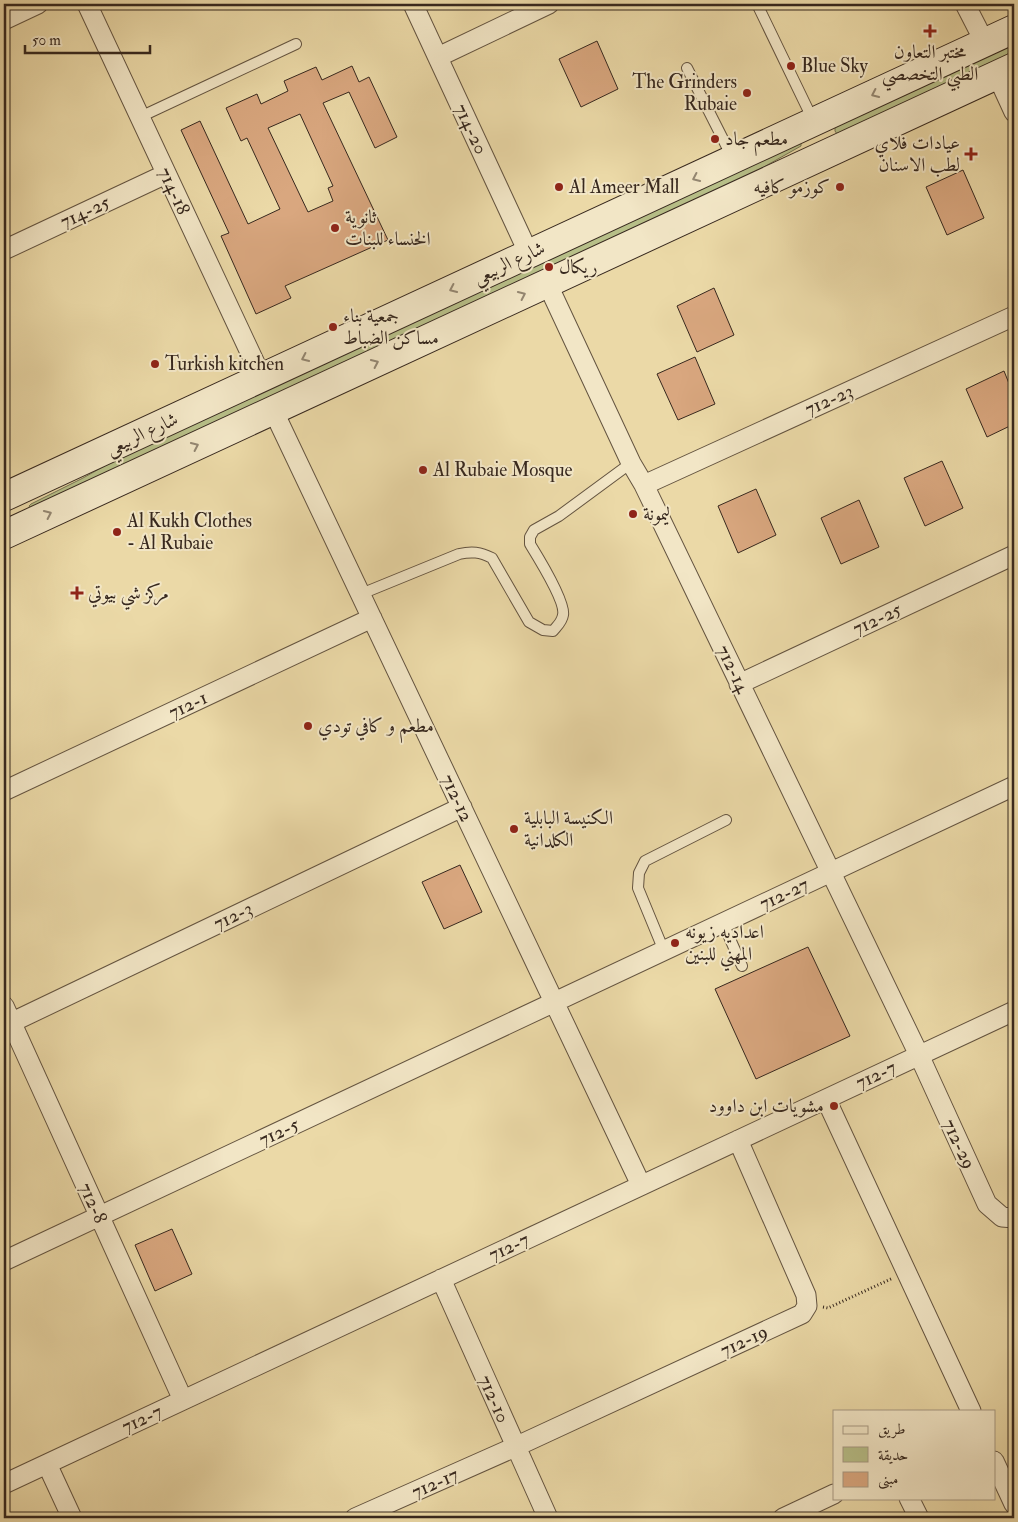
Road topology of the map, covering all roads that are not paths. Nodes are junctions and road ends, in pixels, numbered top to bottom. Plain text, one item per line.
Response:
1 (38, 4) edge
2 (86, 4) edge
3 (413, 4) edge
4 (548, 4) edge
5 (758, 4) edge
6 (965, 4) edge
7 (4, 20) edge
8 (1014, 29) edge
9 (985, 43) junction
10 (296, 44) dead end
11 (438, 57) junction
12 (687, 68) dead end
13 (1006, 71) edge
14 (1014, 112) edge
15 (140, 117) junction
16 (814, 122) junction
17 (829, 153) junction
18 (734, 160) junction
19 (166, 174) junction
20 (4, 250) edge
21 (529, 254) junction
22 (546, 283) junction
23 (1014, 316) edge
24 (262, 378) junction
25 (273, 410) junction
26 (631, 463) junction
27 (644, 484) junction
28 (7, 496) edge
29 (14, 530) edge
30 (1014, 555) edge
31 (360, 594) junction
32 (372, 618) junction
33 (739, 684) junction
34 (1014, 786) edge
35 (4, 791) edge
36 (462, 807) junction
37 (726, 820) dead end
38 (830, 872) junction
39 (722, 923) junction
40 (664, 951) junction
41 (742, 966) dead end
42 (554, 1002) junction
43 (1014, 1010) edge
44 (6, 1018) edge
45 (919, 1055) junction
46 (826, 1099) junction
47 (738, 1140) junction
48 (641, 1185) junction
49 (99, 1216) junction
50 (1014, 1218) edge
51 (4, 1261) edge
52 (441, 1279) junction
53 (183, 1400) junction
54 (971, 1410) edge
55 (515, 1448) junction
56 (47, 1464) junction
57 (996, 1465) edge
58 (4, 1484) edge
59 (833, 1494) edge
60 (910, 1500) edge
61 (1014, 1504) edge
62 (72, 1518) edge
63 (355, 1518) edge
64 (548, 1518) edge
65 (783, 1518) edge
66 (918, 1518) edge

1 - 7 street
2 - 15 street, 714-18
3 - 11 street, 714-20
4 - 11 street
5 - 16 lane
6 - 9 street
8 - 9 street, شارع الربيعي
9 -> 16 street, شارع الربيعي
10 - 15 lane
11 - 21 street, 714-20
12 - 18 lane
13 - 14 street
13 - 17 street, شارع الربيعي
15 - 19 street, 714-18
16 - 17 street
16 - 18 street, شارع الربيعي
17 - 22 street, شارع الربيعي
18 -> 21 street, شارع الربيعي
19 - 20 street, 714-25
19 - 24 street, 714-18
21 -> 24 street, شارع الربيعي
25 -> 22 street, شارع الربيعي
22 - 26 street, 712-14
23 - 27 street, 712-23
24 - 28 street, شارع الربيعي
29 -> 25 street, شارع الربيعي
25 - 31 street, 712-12
26 - 27 street, 712-14
26 - 31 lane
27 - 33 street, 712-14
28 - 29 street
30 - 33 street, 712-25
31 - 32 street, 712-12
32 - 35 street, 712-1
32 - 36 street, 712-12
33 - 38 street, 712-14
34 - 38 street, 712-27
36 - 42 street, 712-12
36 - 44 street, 712-3
37 - 40 lane
38 - 39 street, 712-27
38 - 45 street, 712-14
39 - 40 street, 712-27
39 - 41 lane
40 - 42 street, 712-27
42 - 48 street, 712-12
42 - 49 street, 712-5
43 - 45 street, 712-7
44 - 49 street, 712-8
45 - 46 street, 712-7
45 - 50 street, 712-29
46 - 47 street, 712-7
46 - 54 street
47 - 48 street, 712-7
47 - 55 street, 712-19
48 - 52 street, 712-7
49 - 51 street, 712-5
49 - 53 street, 712-8
52 - 53 street, 712-7
52 - 55 street, 712-10
53 - 56 street, 712-7
55 - 63 street, 712-17
55 - 64 street, 712-10
56 - 58 street, 712-7
56 - 62 street
57 - 61 street
59 - 65 street
60 - 66 street

